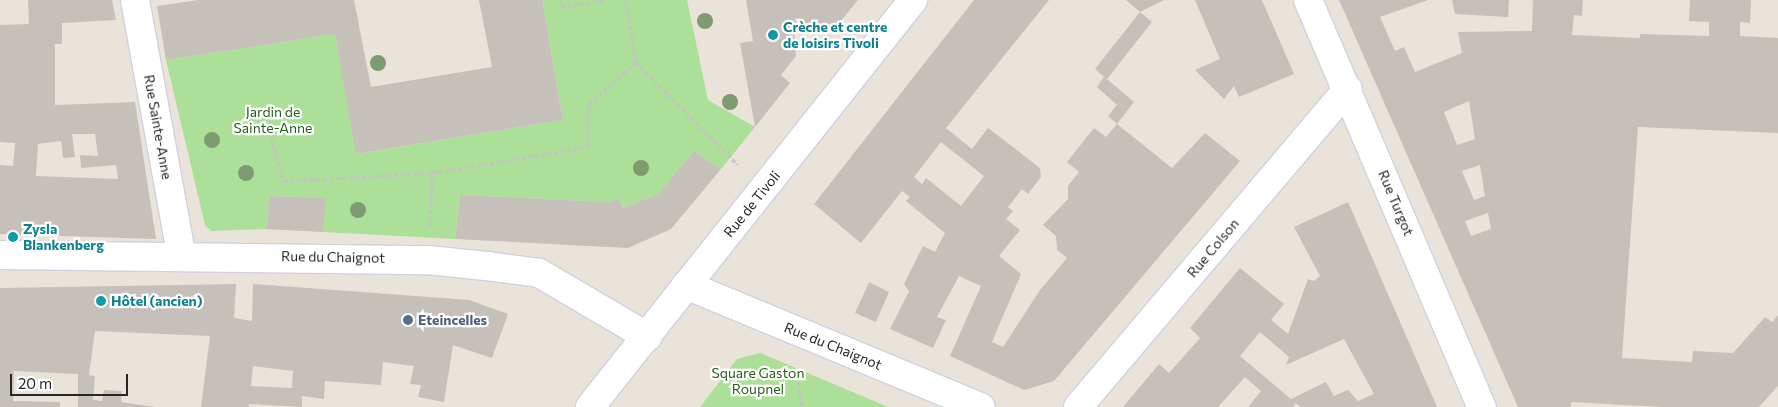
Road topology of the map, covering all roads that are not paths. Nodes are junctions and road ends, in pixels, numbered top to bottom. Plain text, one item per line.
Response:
1 (136, 0) edge
2 (913, 0) edge
3 (1308, 0) edge
4 (1348, 89) junction
5 (181, 254) junction
6 (0, 255) edge
7 (686, 285) junction
8 (648, 337) junction
9 (597, 404) edge
10 (981, 407) edge
11 (1078, 407) edge
12 (1482, 407) edge

1 - 5 street, Rue Sainte-Anne
2 - 7 street, Rue de Tivoli
3 - 4 street, Rue Turgot
4 - 11 street, Rue Colson
4 - 12 street, Rue Turgot
5 - 6 street, Rue du Chaignot
5 - 8 street, Rue du Chaignot
7 - 8 street, Rue de Tivoli
7 - 10 street, Rue du Chaignot
8 - 9 street, Rue de Tivoli

